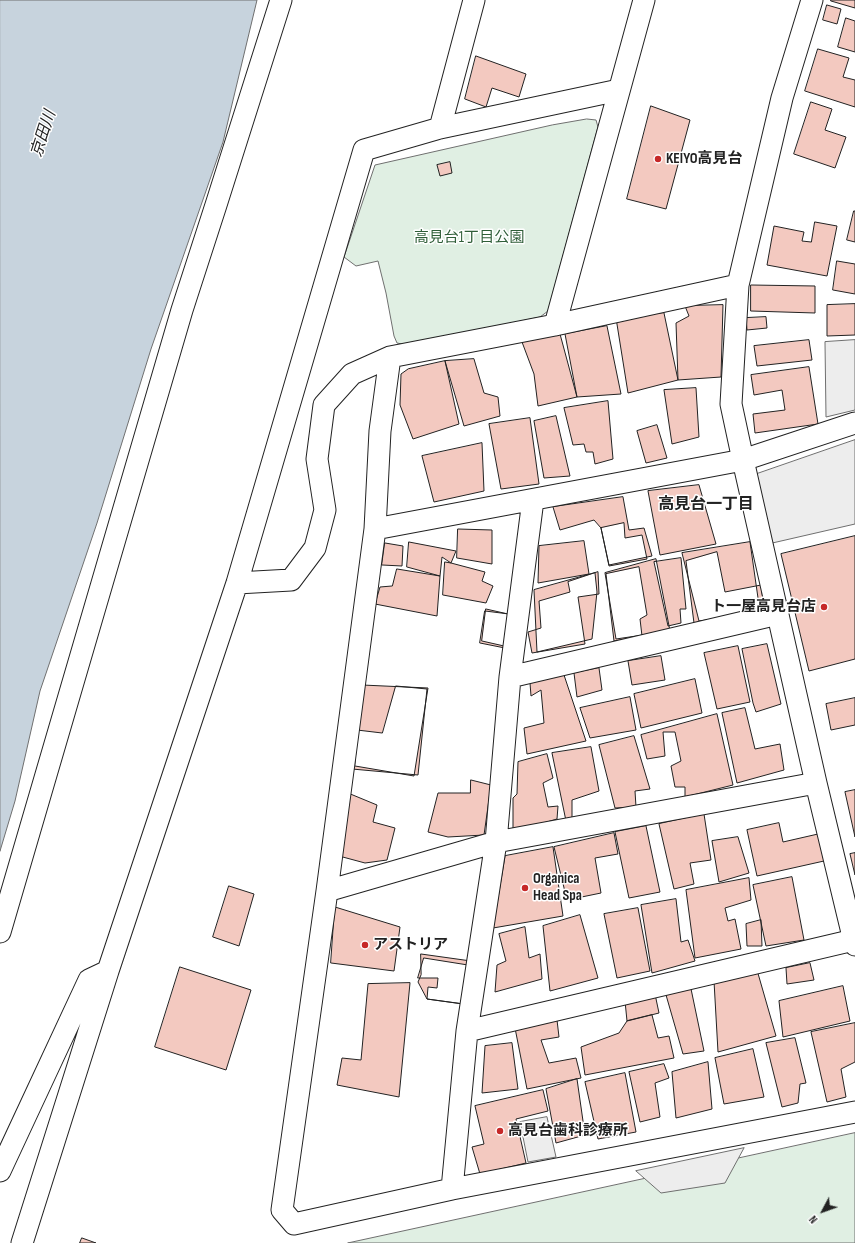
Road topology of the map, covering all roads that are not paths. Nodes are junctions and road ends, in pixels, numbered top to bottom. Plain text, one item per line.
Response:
1 (281, 0) edge
2 (474, 0) edge
3 (644, 0) edge
4 (812, 0) edge
5 (619, 90) junction
6 (440, 128) junction
7 (738, 285) junction
8 (555, 324) junction
9 (390, 356) junction
10 (855, 423) edge
11 (743, 460) junction
12 (533, 500) junction
13 (375, 529) junction
14 (237, 583) junction
15 (778, 614) junction
16 (510, 677) junction
17 (816, 783) junction
18 (496, 842) junction
19 (327, 890) junction
20 (0, 932) edge
21 (854, 942) edge
22 (108, 971) junction
23 (467, 1032) junction
24 (855, 1112) edge
25 (0, 1171) edge
26 (452, 1189) junction
27 (22, 1243) edge

1 - 20 street
2 - 6 street
3 - 5 street
4 - 7 street
5 - 6 street
5 - 8 street
6 - 14 street
7 - 8 street
7 - 11 street
8 - 9 street
9 - 13 street
9 - 14 street
10 - 11 street
11 - 12 street
11 - 15 street
12 - 13 street
12 - 16 street
13 - 19 street
14 - 22 street
15 - 16 street
15 - 17 street
16 - 18 street
17 - 18 street
17 - 21 street
18 - 19 street
18 - 23 street
19 - 26 street
21 - 23 street
22 - 25 street
22 - 27 street
23 - 26 street
24 - 26 street

